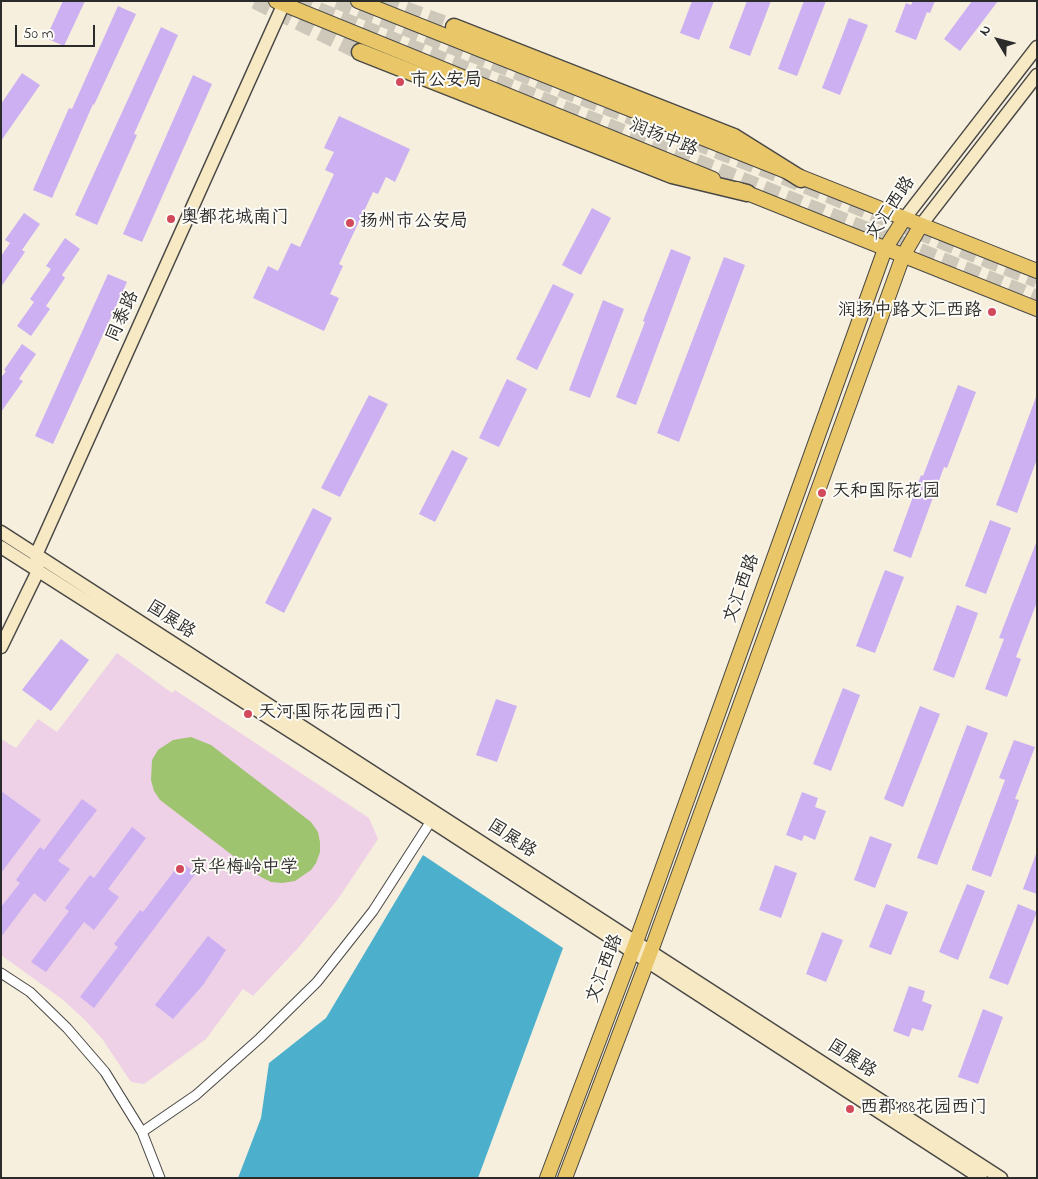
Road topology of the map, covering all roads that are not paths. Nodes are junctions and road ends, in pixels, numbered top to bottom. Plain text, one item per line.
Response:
1 (358, 1) edge
2 (282, 2) edge
3 (454, 27) tunnel mouth
4 (1037, 47) edge
5 (360, 52) tunnel mouth
6 (1037, 75) edge
7 (801, 178) junction
8 (747, 193) junction
9 (904, 218) junction
10 (921, 225) junction
11 (885, 249) junction
12 (903, 256) junction
13 (1037, 271) edge
14 (1037, 308) edge
15 (1, 532) edge
16 (1, 547) edge
17 (36, 555) junction
18 (38, 571) junction
19 (1, 647) edge
20 (431, 821) junction
21 (634, 947) junction
22 (649, 956) junction
23 (1, 973) edge
24 (142, 1132) junction
25 (160, 1178) edge
26 (547, 1178) edge
27 (565, 1178) edge
28 (981, 1178) edge
29 (1001, 1178) edge

1 - 7 main road, 润扬中路
2 - 8 main road, 润扬中路
2 - 17 street, 同泰路
3 - 7 highway
4 - 9 street, 文汇西路
5 - 8 highway
6 - 10 street, 文汇西路
7 - 9 main road, 润扬中路
8 - 11 main road, 润扬中路
9 - 10 main road, 润扬中路
9 - 11 main road, 文汇西路
10 - 12 main road, 文汇西路
10 - 13 main road, 润扬中路
11 - 12 main road, 润扬中路
11 - 21 main road, 文汇西路
12 - 14 main road, 润扬中路
12 - 22 main road, 文汇西路
15 - 17 street, 国展路
16 - 18 street, 国展路
17 - 18 street
17 - 21 street, 国展路
18 - 19 street
18 - 20 street, 国展路
20 - 21 street, 国展路
20 - 24 street
21 - 22 street, 国展路
21 - 26 main road, 文汇西路
22 - 27 main road, 文汇西路
22 - 28 street, 国展路
22 - 29 street, 国展路
23 - 24 street
24 - 25 street

